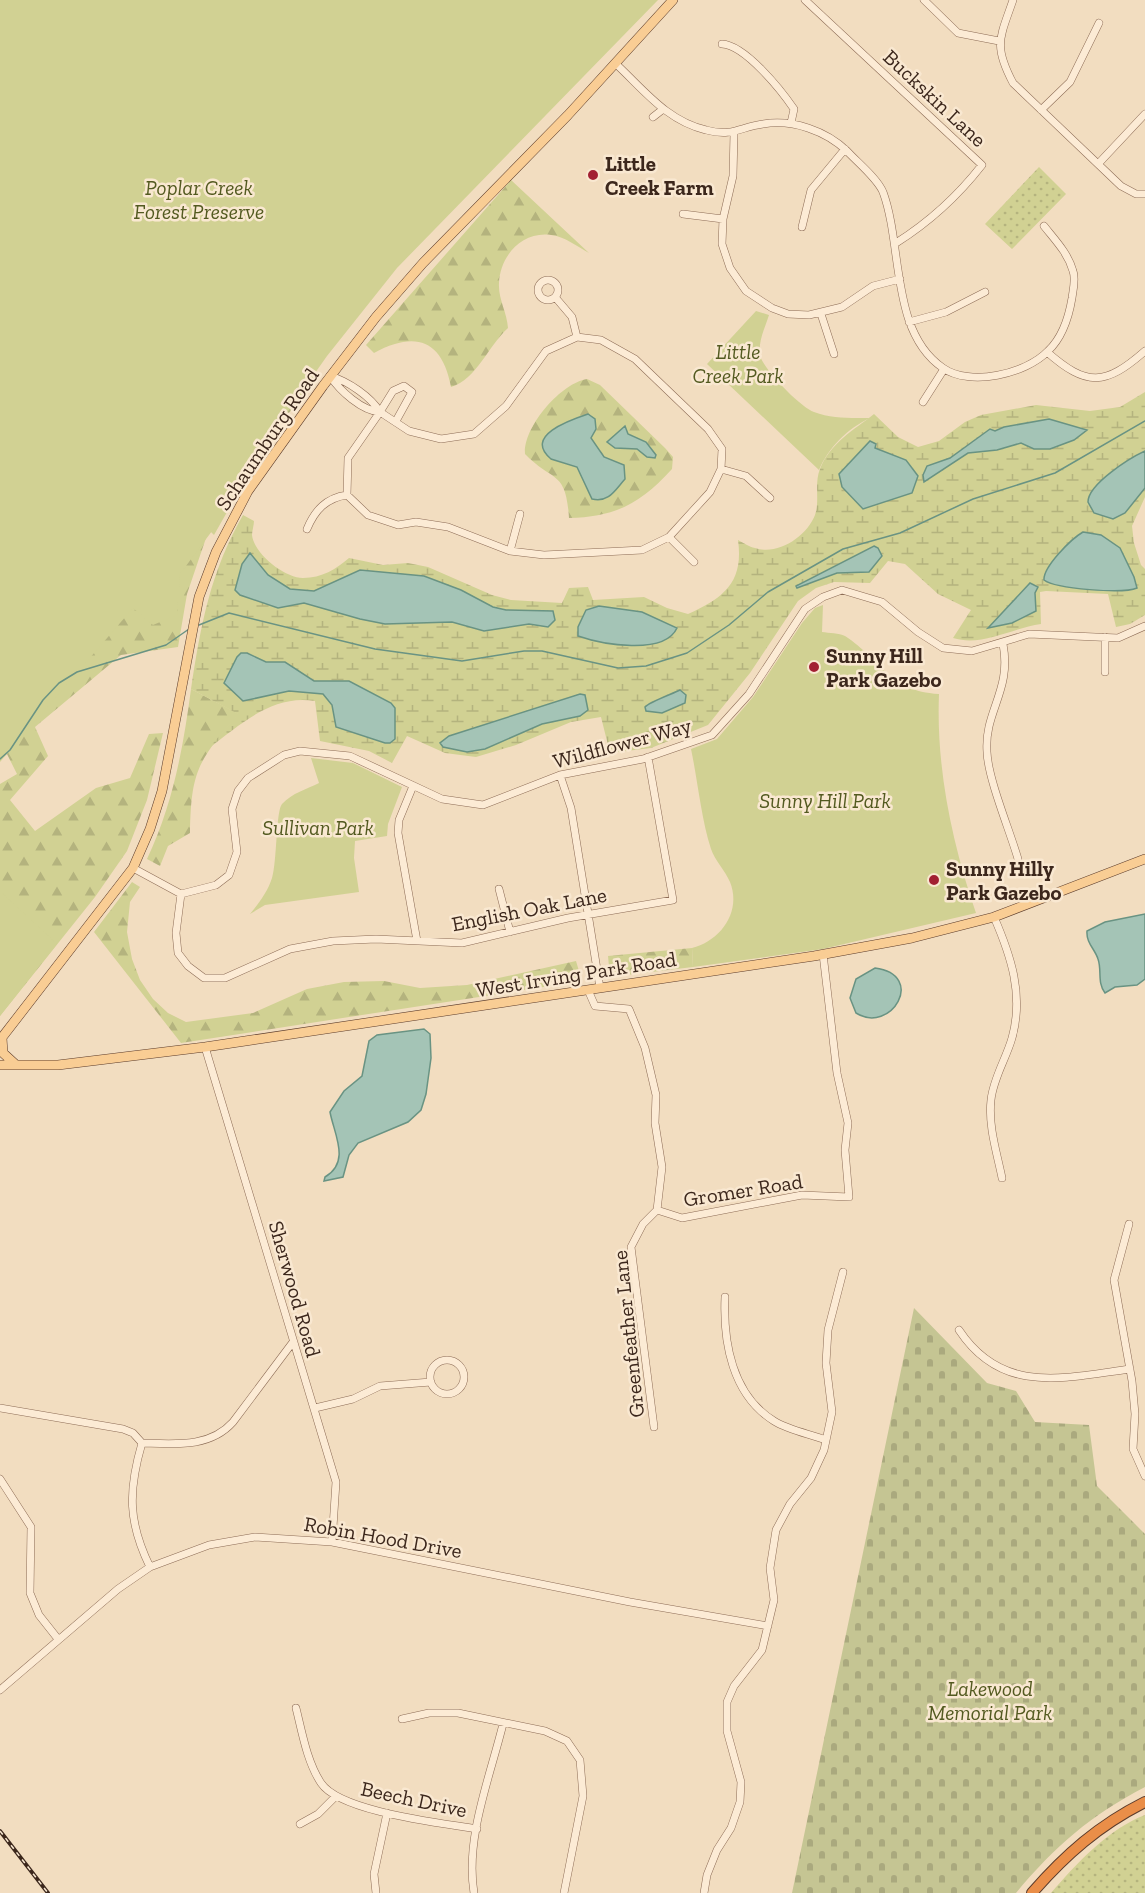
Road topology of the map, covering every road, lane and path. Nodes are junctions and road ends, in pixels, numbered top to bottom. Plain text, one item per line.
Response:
1 (673, 0) edge
2 (805, 0) edge
3 (924, 0) edge
4 (1013, 0) edge
5 (1099, 22) dead end
6 (999, 41) junction
7 (722, 44) dead end
8 (616, 64) junction
9 (662, 110) junction
10 (1041, 110) junction
11 (1145, 114) edge
12 (653, 117) dead end
13 (790, 123) junction
14 (734, 133) junction
15 (844, 149) junction
16 (1098, 164) junction
17 (1145, 194) edge
18 (683, 214) dead end
19 (723, 219) junction
20 (1044, 226) dead end
21 (802, 227) dead end
22 (896, 243) junction
23 (900, 279) junction
24 (985, 292) dead end
25 (555, 297) dead end
26 (821, 314) junction
27 (909, 322) junction
28 (577, 337) junction
29 (1145, 351) edge
30 (1047, 352) junction
31 (834, 354) dead end
32 (944, 369) junction
33 (330, 376) junction
34 (923, 402) dead end
35 (380, 412) junction
36 (396, 421) junction
37 (721, 469) junction
38 (348, 495) junction
39 (770, 498) dead end
40 (520, 514) dead end
41 (307, 529) dead end
42 (669, 537) junction
43 (510, 551) junction
44 (694, 562) dead end
45 (1145, 626) edge
46 (1105, 637) junction
47 (1003, 644) junction
48 (1105, 672) dead end
49 (648, 757) junction
50 (560, 775) junction
51 (413, 786) junction
52 (1145, 859) edge
53 (133, 868) junction
54 (1018, 873) dead end
55 (499, 890) dead end
56 (181, 894) junction
57 (588, 914) junction
58 (994, 917) junction
59 (510, 932) junction
60 (417, 941) junction
61 (823, 954) junction
62 (600, 988) junction
63 (588, 990) junction
64 (1, 1039) edge
65 (205, 1047) junction
66 (0, 1065) edge
67 (17, 1065) junction
68 (1002, 1178) dead end
69 (657, 1210) junction
70 (1129, 1224) dead end
71 (843, 1272) dead end
72 (725, 1297) dead end
73 (959, 1330) dead end
74 (292, 1341) junction
75 (1130, 1370) junction
76 (431, 1382) junction
77 (0, 1408) edge
78 (315, 1408) junction
79 (1134, 1414) junction
80 (1145, 1415) edge
81 (654, 1427) dead end
82 (826, 1440) junction
83 (142, 1443) junction
84 (1145, 1476) edge
85 (0, 1479) edge
86 (332, 1542) junction
87 (150, 1567) junction
88 (768, 1626) junction
89 (58, 1638) junction
90 (0, 1690) edge
91 (296, 1708) dead end
92 (402, 1719) dead end
93 (503, 1724) junction
94 (336, 1796) junction
95 (1145, 1802) edge
96 (387, 1813) junction
97 (300, 1824) dead end
98 (477, 1829) junction
99 (376, 1893) edge
100 (474, 1893) edge
101 (564, 1893) edge
102 (704, 1893) edge
103 (1032, 1893) edge

1 - 8 main road, Schaumburg Road
2 - 22 street, Buckskin Lane
3 - 6 street
4 - 6 street
5 - 10 street
6 - 10 street
7 - 13 street
8 - 9 street
8 - 33 main road, Schaumburg Road
9 - 12 street
9 - 14 street
10 - 16 street
11 - 16 street
13 - 14 street
13 - 15 street
14 - 19 street
15 - 21 street
15 - 22 street
16 - 17 street
18 - 19 street
19 - 26 street
20 - 30 street
22 - 23 street
23 - 26 street
23 - 27 street
24 - 27 street
25 - 28 street
26 - 31 street
27 - 32 street
28 - 36 street
28 - 37 street
29 - 30 street
30 - 32 street
32 - 34 street
33 - 35 street
33 - 53 main road, Schaumburg Road
35 - 36 street
35 - 36 street
35 - 38 street
37 - 39 street
37 - 42 street
38 - 41 street
38 - 43 street
40 - 43 street
42 - 43 street
42 - 44 street
45 - 46 street, Wildflower Way
46 - 47 street, Wildflower Way
46 - 48 street
47 - 49 street, Wildflower Way
47 - 54 street
49 - 50 street, Wildflower Way
49 - 57 street, English Oak Lane
50 - 51 street, Wildflower Way
50 - 57 street
51 - 56 street, Wildflower Way
51 - 60 street
52 - 58 main road, West Irving Park Road
53 - 56 street
53 - 64 main road, Schaumburg Road
55 - 59 street
56 - 60 street, English Oak Lane
57 - 59 street, English Oak Lane
57 - 62 street
58 - 61 main road, West Irving Park Road
58 - 68 street
59 - 60 street, English Oak Lane
61 - 62 main road, West Irving Park Road
61 - 69 street, Gromer Road
62 - 63 main road, West Irving Park Road
63 - 65 main road, West Irving Park Road
63 - 69 street, Gromer Road
64 - 67 main road
65 - 67 main road, West Irving Park Road
65 - 74 street, Sherwood Road
66 - 67 main road, West Irving Park Road
69 - 81 street, Greenfeather Lane
70 - 75 street
71 - 82 street
72 - 82 street
73 - 75 street
74 - 78 street, Sherwood Road
74 - 83 street
75 - 79 street
76 - 76 street
76 - 78 street
77 - 83 street
78 - 86 street, Sherwood Road
79 - 80 street
79 - 84 street
82 - 88 street
83 - 87 street
85 - 89 street
86 - 87 street, Robin Hood Drive
86 - 88 street, Robin Hood Drive
87 - 89 street, Robin Hood Drive
88 - 102 street
89 - 90 street, Robin Hood Drive
91 - 94 street, Beech Drive
92 - 93 street
93 - 98 street
93 - 101 street
94 - 96 street, Beech Drive
94 - 97 street
95 - 103 highway
96 - 98 street, Beech Drive
96 - 99 street
98 - 100 street

